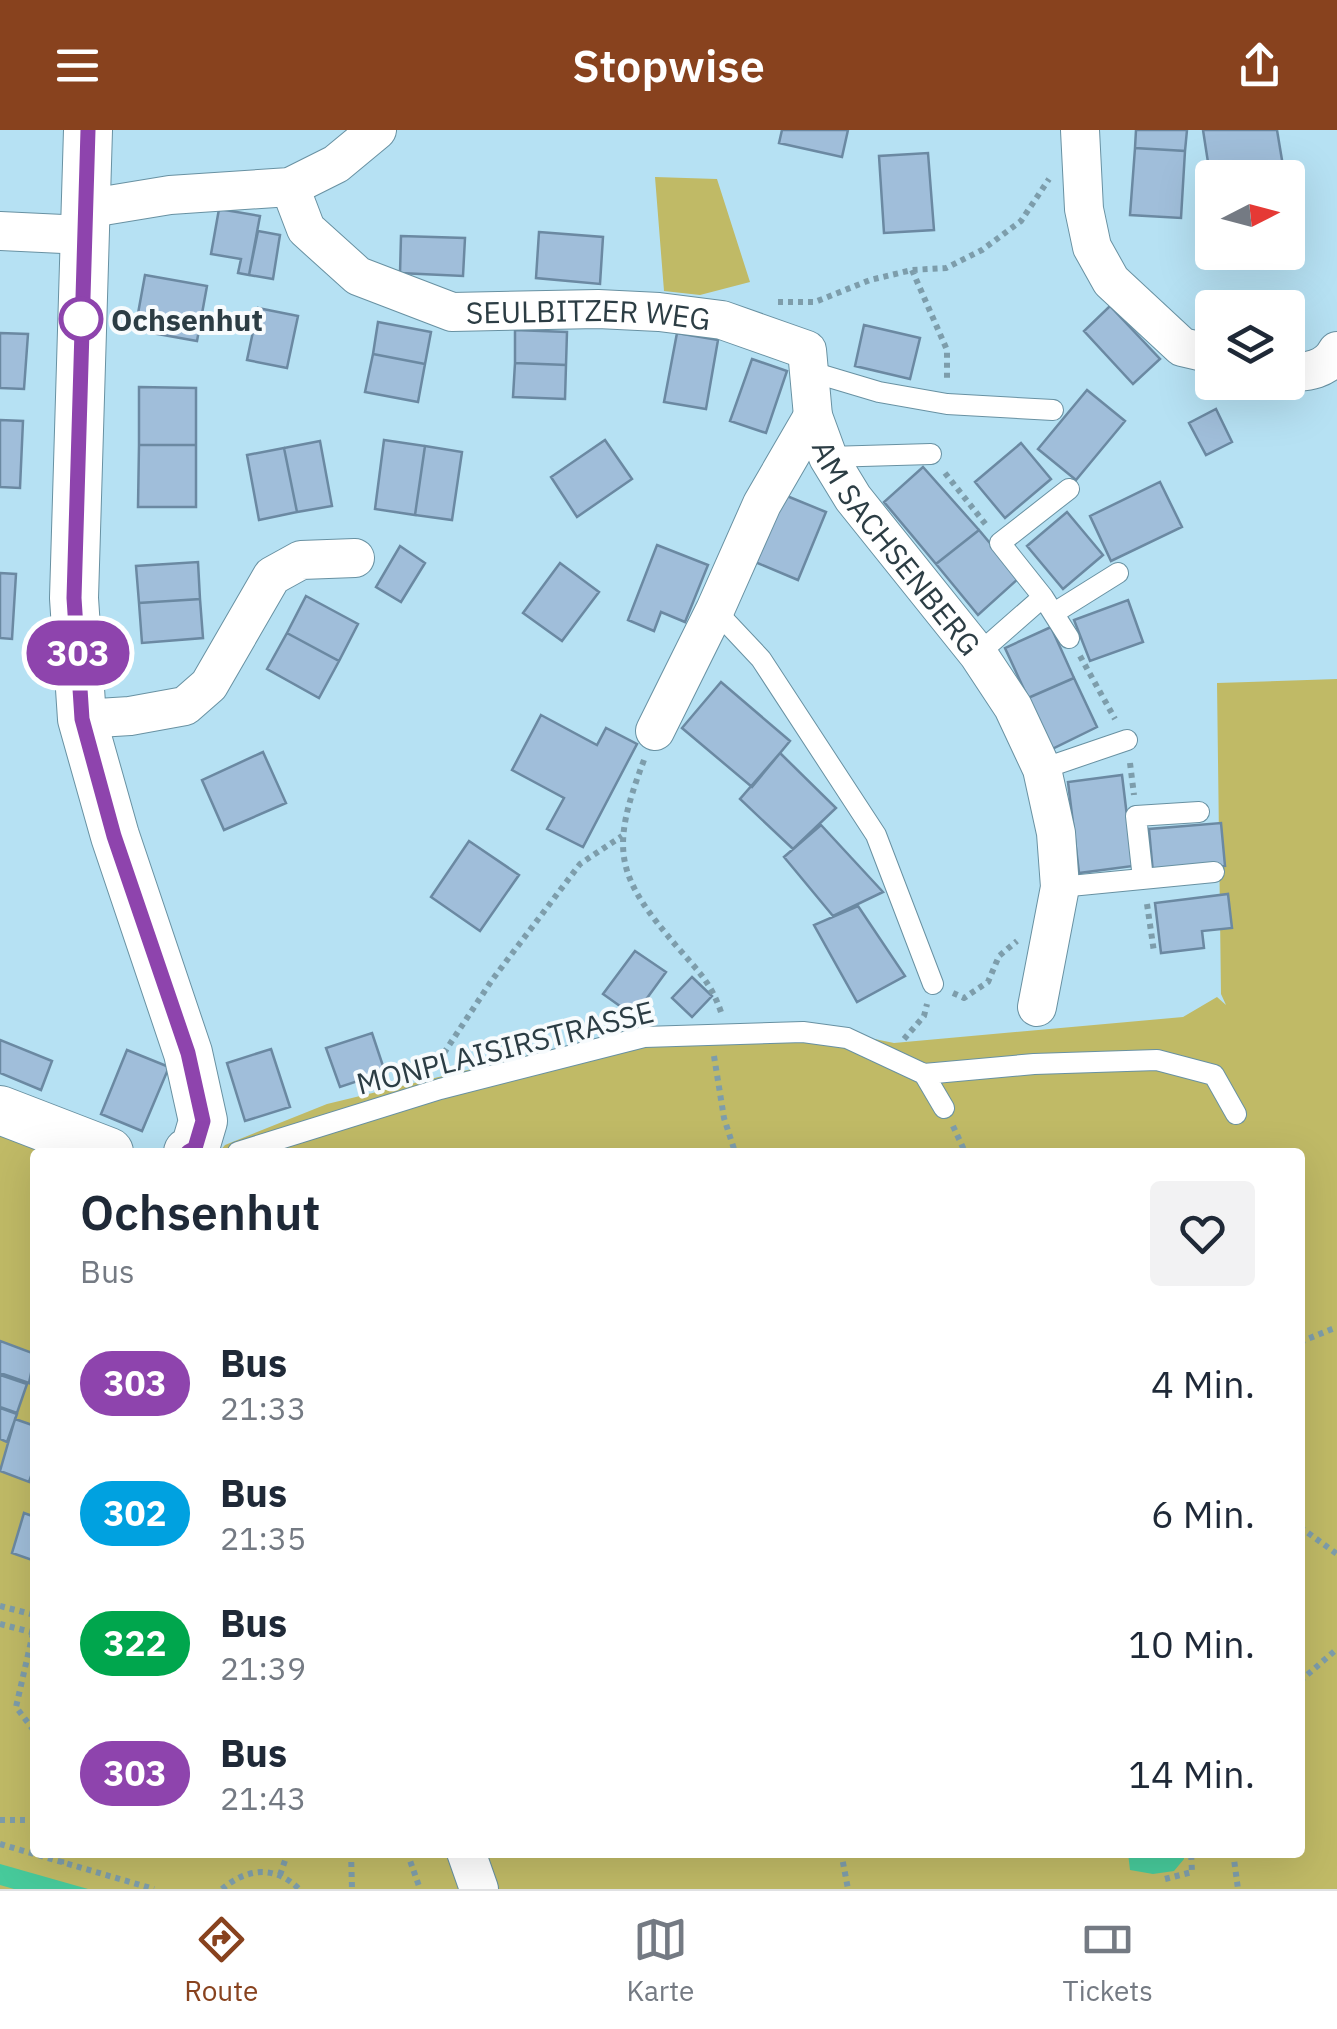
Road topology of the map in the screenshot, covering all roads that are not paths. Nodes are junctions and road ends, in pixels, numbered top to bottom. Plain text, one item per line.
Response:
1 (88, 130) edge
2 (377, 130) edge
3 (1080, 130) edge
4 (341, 147) edge
5 (290, 187) junction
6 (85, 222) junction
7 (0, 231) edge
8 (1195, 351) edge
9 (1337, 352) edge
10 (812, 372) junction
11 (1305, 373) edge
12 (1054, 410) dead end
13 (814, 416) junction
14 (931, 454) road end
15 (828, 457) junction
16 (1069, 489) dead end
17 (355, 558) dead end
18 (1118, 573) dead end
19 (1048, 605) junction
20 (716, 610) junction
21 (1070, 638) dead end
22 (978, 654) junction
23 (82, 719) junction
24 (654, 731) road end
25 (1127, 740) dead end
26 (1042, 770) junction
27 (1199, 812) dead end
28 (1214, 872) dead end
29 (1143, 878) junction
30 (1060, 887) junction
31 (933, 984) road end
32 (1037, 1007) dead end
33 (924, 1074) junction
34 (944, 1108) dead end
35 (0, 1110) edge
36 (1236, 1114) dead end
37 (99, 1148) edge
38 (208, 1148) edge
39 (224, 1148) edge
40 (468, 1858) edge
41 (479, 1889) edge

1 - 6 street
2 - 4 street
3 - 8 street
4 - 5 street
5 - 6 street
5 - 10 street, SEULBITZER WEG
6 - 7 street
6 - 23 street
9 - 11 street
10 - 12 lane
10 - 13 street
13 - 15 street, AM SACHSENBERG
13 - 20 street, AM SACHSENBERG
14 - 15 lane
15 - 22 street, AM SACHSENBERG
16 - 19 lane
17 - 23 street
18 - 19 lane
19 - 21 lane
19 - 22 lane
20 - 24 street, AM SACHSENBERG
20 - 31 lane
22 - 26 street, AM SACHSENBERG
23 - 38 street
25 - 26 lane
26 - 30 street, AM SACHSENBERG
27 - 29 lane
28 - 29 lane
29 - 30 lane
30 - 32 street, AM SACHSENBERG
33 - 34 lane
33 - 36 lane
33 - 39 lane, MONPLAISIRSTRASSE
35 - 37 street
40 - 41 street

